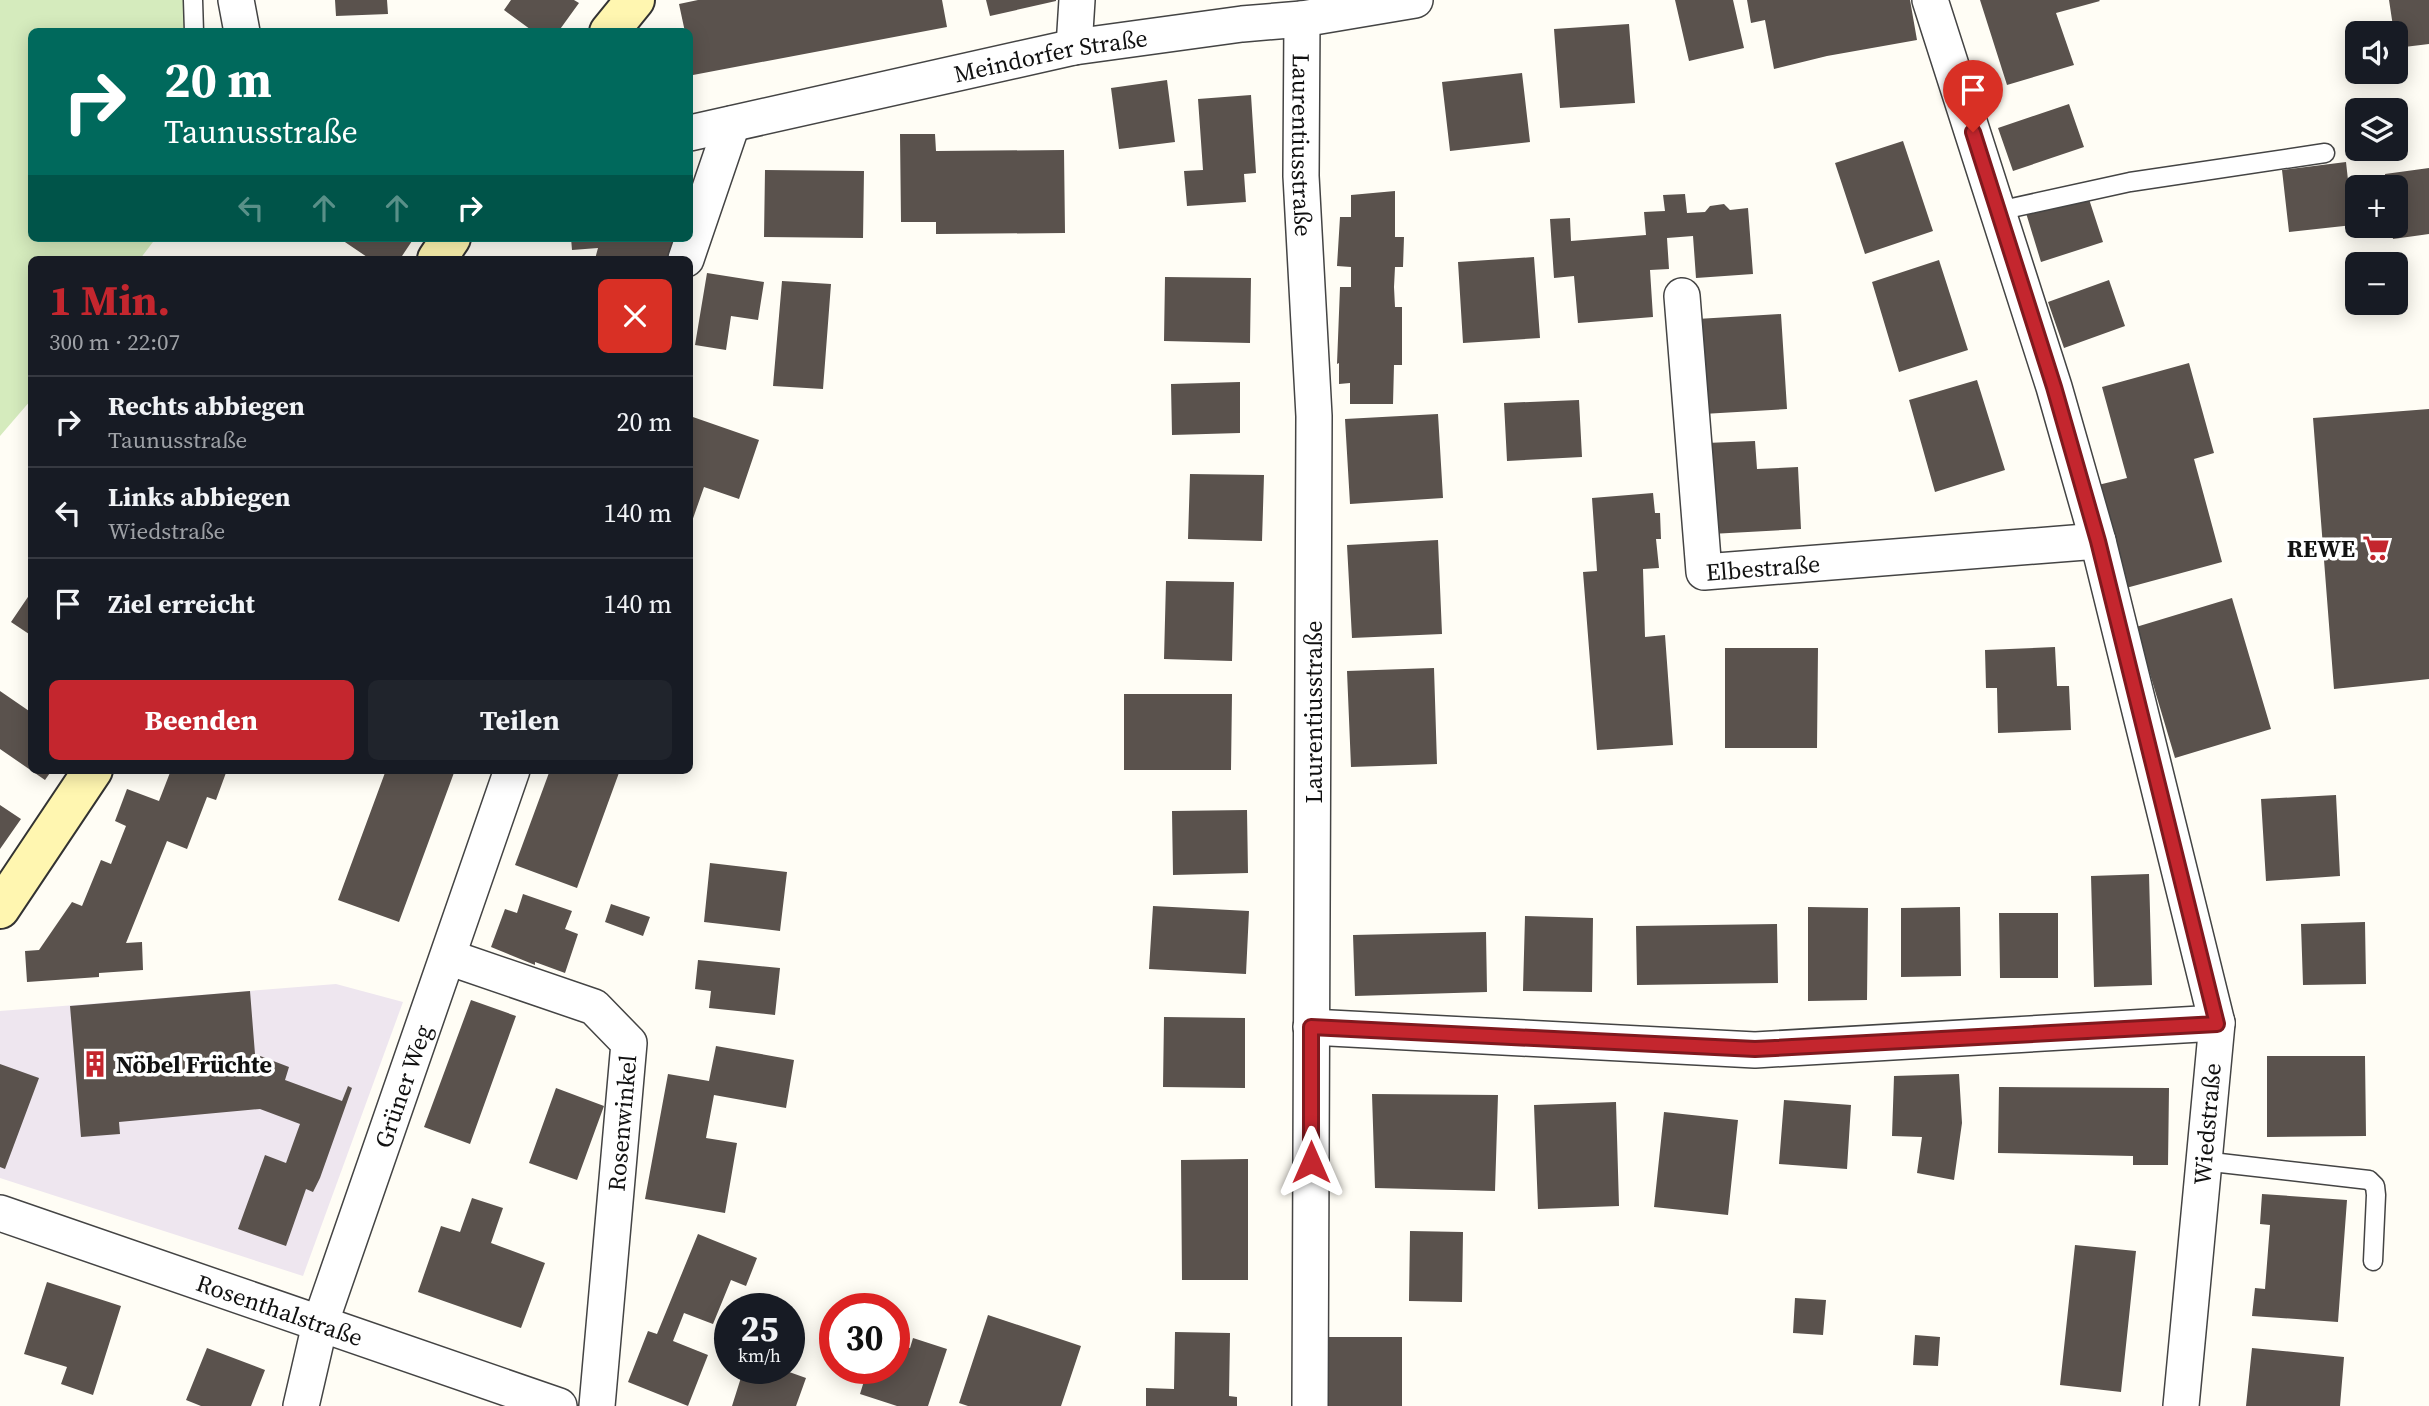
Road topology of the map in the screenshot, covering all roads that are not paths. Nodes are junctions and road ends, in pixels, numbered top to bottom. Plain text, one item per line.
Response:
1 (193, 0) edge
2 (236, 0) edge
3 (635, 0) edge
4 (1077, 0) edge
5 (1415, 0) edge
6 (1930, 0) edge
7 (1302, 19) junction
8 (194, 28) edge
9 (241, 28) edge
10 (612, 28) edge
11 (1074, 47) junction
12 (732, 124) junction
13 (693, 132) edge
14 (2325, 153) dead end
15 (1998, 211) junction
16 (693, 238) edge
17 (1682, 296) dead end
18 (2098, 541) junction
19 (90, 774) edge
20 (511, 774) edge
21 (0, 909) edge
22 (448, 957) junction
23 (2217, 1024) junction
24 (1311, 1027) junction
25 (2203, 1161) junction
26 (0, 1213) edge
27 (2373, 1261) dead end
28 (320, 1324) junction
29 (301, 1406) edge
30 (559, 1406) edge
31 (597, 1406) edge
32 (1310, 1406) edge
33 (2180, 1406) edge

1 - 8 lane
2 - 9 street
3 - 10 street
4 - 11 street
5 - 7 street, Meindorfer Straße
6 - 15 street, Wiedstraße
7 - 11 street, Meindorfer Straße
7 - 24 street, Laurentiusstraße
11 - 12 street, Meindorfer Straße
12 - 13 street, Meindorfer Straße
12 - 16 street
14 - 15 lane
15 - 18 street, Wiedstraße
17 - 18 street, Elbestraße
18 - 23 street, Wiedstraße
19 - 21 street
20 - 22 street, Grüner Weg
22 - 28 street, Grüner Weg
22 - 31 street, Rosenwinkel
23 - 24 street
23 - 25 street, Wiedstraße
24 - 32 street, Laurentiusstraße
25 - 27 lane
25 - 33 street, Wiedstraße
26 - 28 street, Rosenthalstraße
28 - 29 street, Grüner Weg
28 - 30 street, Rosenthalstraße

